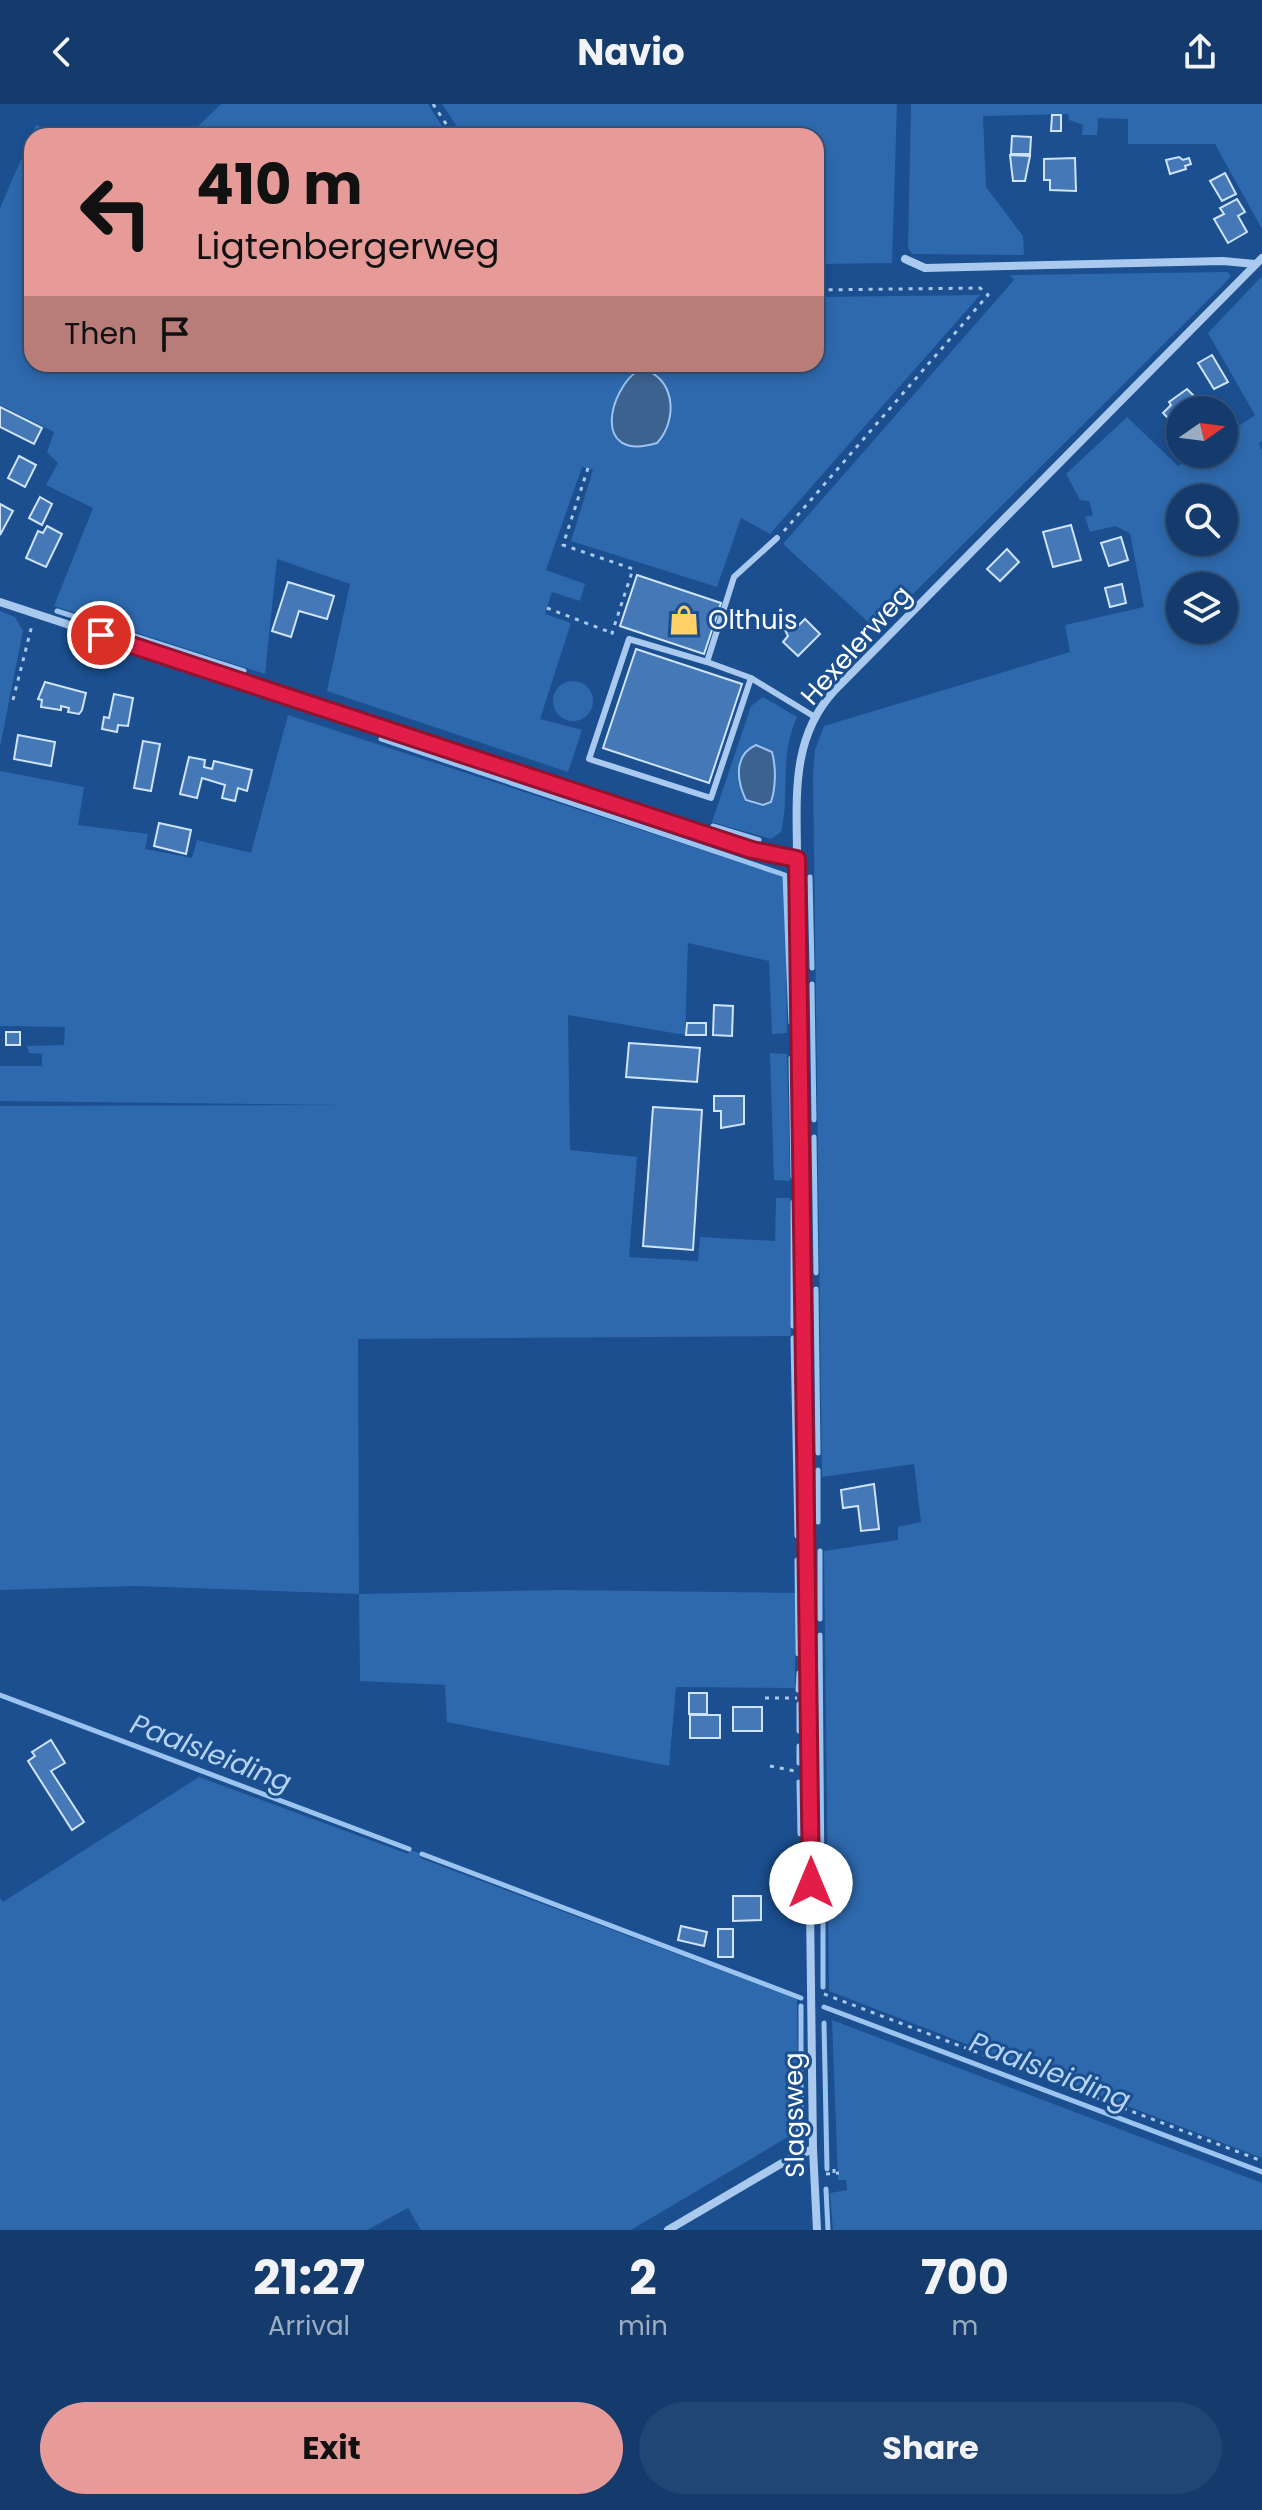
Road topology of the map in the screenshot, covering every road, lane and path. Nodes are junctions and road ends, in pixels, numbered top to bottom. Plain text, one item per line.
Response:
1 (433, 104) edge
2 (449, 128) edge
3 (905, 259) dead end
4 (1259, 261) edge
5 (824, 290) edge
6 (588, 468) dead end
7 (777, 538) joint
8 (0, 602) edge
9 (547, 608) dead end
10 (35, 614) junction
11 (612, 633) junction
12 (629, 639) junction
13 (707, 662) junction
14 (751, 678) junction
15 (13, 700) dead end
16 (815, 717) junction
17 (797, 859) junction
18 (765, 1698) dead end
19 (809, 1698) junction
20 (770, 1766) dead end
21 (810, 1775) junction
22 (793, 1882) dead end
23 (787, 1887) dead end
24 (812, 1995) junction
25 (813, 2149) junction
26 (1262, 2161) edge
27 (834, 2164) dead end
28 (834, 2173) dead end
29 (668, 2230) edge
30 (817, 2230) edge

1 - 2 path
3 - 4 street, Hexelerweg
4 - 16 street, Hexelerweg
5 - 7 path
6 - 11 path
7 - 13 lane
8 - 10 street
9 - 11 path
10 - 15 path
10 - 17 street
11 - 12 path
12 - 13 lane
12 - 14 lane
13 - 14 lane
14 - 16 lane
16 - 17 street, Hexelerweg
17 - 19 street, Hexelerweg
18 - 19 path
19 - 21 street, Hexelerweg
20 - 21 path
21 - 24 street, Hexelerweg
22 - 23 path
24 - 25 street, Slagsweg
24 - 26 path
25 - 29 street
25 - 30 street, Slagsweg
27 - 28 path

